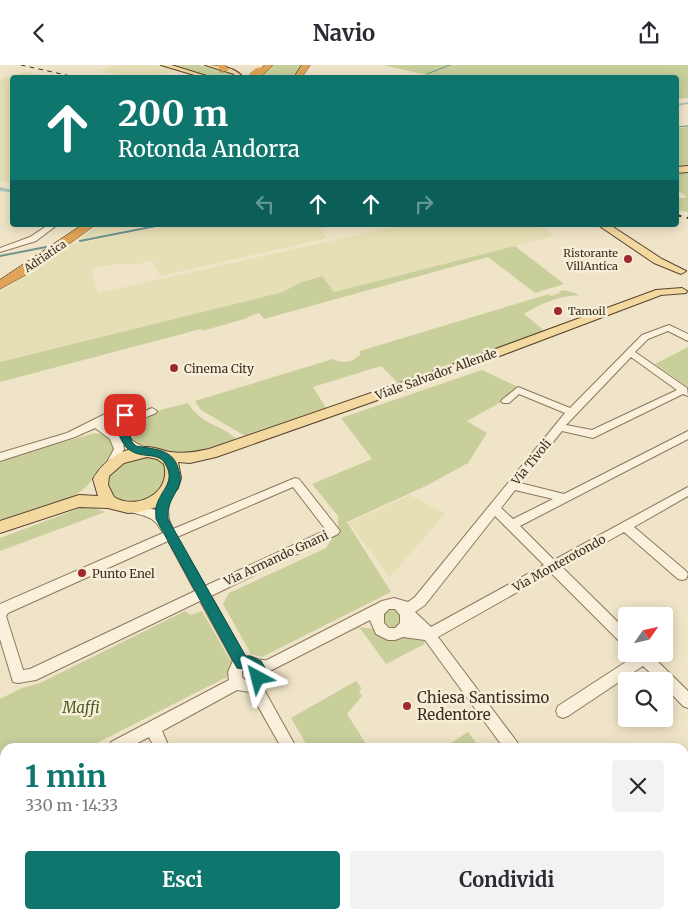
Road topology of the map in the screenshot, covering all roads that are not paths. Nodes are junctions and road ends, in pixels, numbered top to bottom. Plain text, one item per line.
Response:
1 (164, 65) edge
2 (208, 65) edge
3 (306, 65) edge
4 (223, 67) edge
5 (262, 70) edge
6 (199, 75) edge
7 (237, 75) edge
8 (298, 75) edge
9 (50, 227) edge
10 (80, 227) edge
11 (85, 227) edge
12 (606, 227) edge
13 (0, 250) edge
14 (672, 278) edge
15 (0, 281) edge
16 (0, 285) edge
17 (685, 292) edge
18 (688, 337) edge
19 (631, 353) junction
20 (686, 391) edge
21 (506, 401) dead end
22 (571, 413) junction
23 (121, 414) junction
24 (100, 422) junction
25 (125, 427) junction
26 (560, 427) junction
27 (107, 432) junction
28 (72, 435) junction
29 (688, 435) edge
30 (147, 452) junction
31 (211, 454) junction
32 (0, 457) edge
33 (166, 457) junction
34 (111, 464) junction
35 (100, 479) junction
36 (512, 485) junction
37 (170, 490) junction
38 (688, 491) edge
39 (565, 498) junction
40 (110, 502) junction
41 (129, 507) junction
42 (495, 509) junction
43 (47, 511) junction
44 (162, 519) junction
45 (512, 525) junction
46 (625, 526) junction
47 (0, 527) edge
48 (170, 535) junction
49 (553, 566) junction
50 (682, 575) dead end
51 (203, 593) junction
52 (380, 609) junction
53 (406, 611) junction
54 (0, 615) edge
55 (344, 628) junction
56 (380, 628) junction
57 (401, 631) junction
58 (618, 631) edge
59 (429, 635) junction
60 (633, 663) edge
61 (650, 663) edge
62 (242, 664) junction
63 (258, 668) junction
64 (237, 683) junction
65 (253, 684) junction
66 (688, 701) edge
67 (562, 711) dead end
68 (153, 729) junction
69 (124, 743) edge
70 (160, 743) edge
71 (286, 743) edge
72 (509, 743) edge

1 - 6 main road
2 - 4 main road
3 - 8 highway
4 - 7 main road
5 - 7 main road
9 - 13 street
10 - 15 highway, Adriatica
11 - 16 highway, Adriatica
12 - 14 main road
14 - 17 main road, Viale Salvador Allende
14 - 31 main road, Viale Salvador Allende
18 - 19 street, Via Tivoli
19 - 20 street
19 - 22 street, Via Tivoli
20 - 26 street
21 - 22 street
22 - 26 street, Via Tivoli
23 - 24 street
23 - 25 street
23 - 25 street
24 - 27 street
24 - 28 street
25 - 27 street
25 - 30 street
26 - 36 street, Via Tivoli
27 - 28 street
27 - 34 street
28 - 32 street
29 - 39 street
30 - 33 main road
30 - 34 main road
31 - 33 main road, Viale Salvador Allende
31 - 37 main road, Viale Salvador Allende
33 - 37 main road
34 - 35 main road
35 - 40 main road
35 - 43 main road
36 - 39 street
36 - 42 street, Via Tivoli
37 - 41 main road
37 - 44 street
38 - 46 street, Via Monterotondo
39 - 45 street
40 - 41 main road
40 - 43 main road
41 - 44 street
42 - 45 street
42 - 53 street, Via Tivoli
43 - 47 main road
44 - 48 street
45 - 49 street
46 - 49 street, Via Monterotondo
46 - 50 street
48 - 51 street
48 - 51 street, Via Armando Gnani
48 - 54 street
49 - 58 street
49 - 59 street, Via Monterotondo
51 - 54 street
51 - 62 street
52 - 53 street
52 - 55 street
52 - 56 street
53 - 57 street
53 - 59 street
55 - 56 street
55 - 63 street
56 - 57 street
57 - 59 street
59 - 72 street
60 - 67 street
61 - 66 street
62 - 63 street
62 - 64 street
63 - 65 street
64 - 65 street
64 - 68 street
65 - 71 street
68 - 69 street
68 - 70 street

